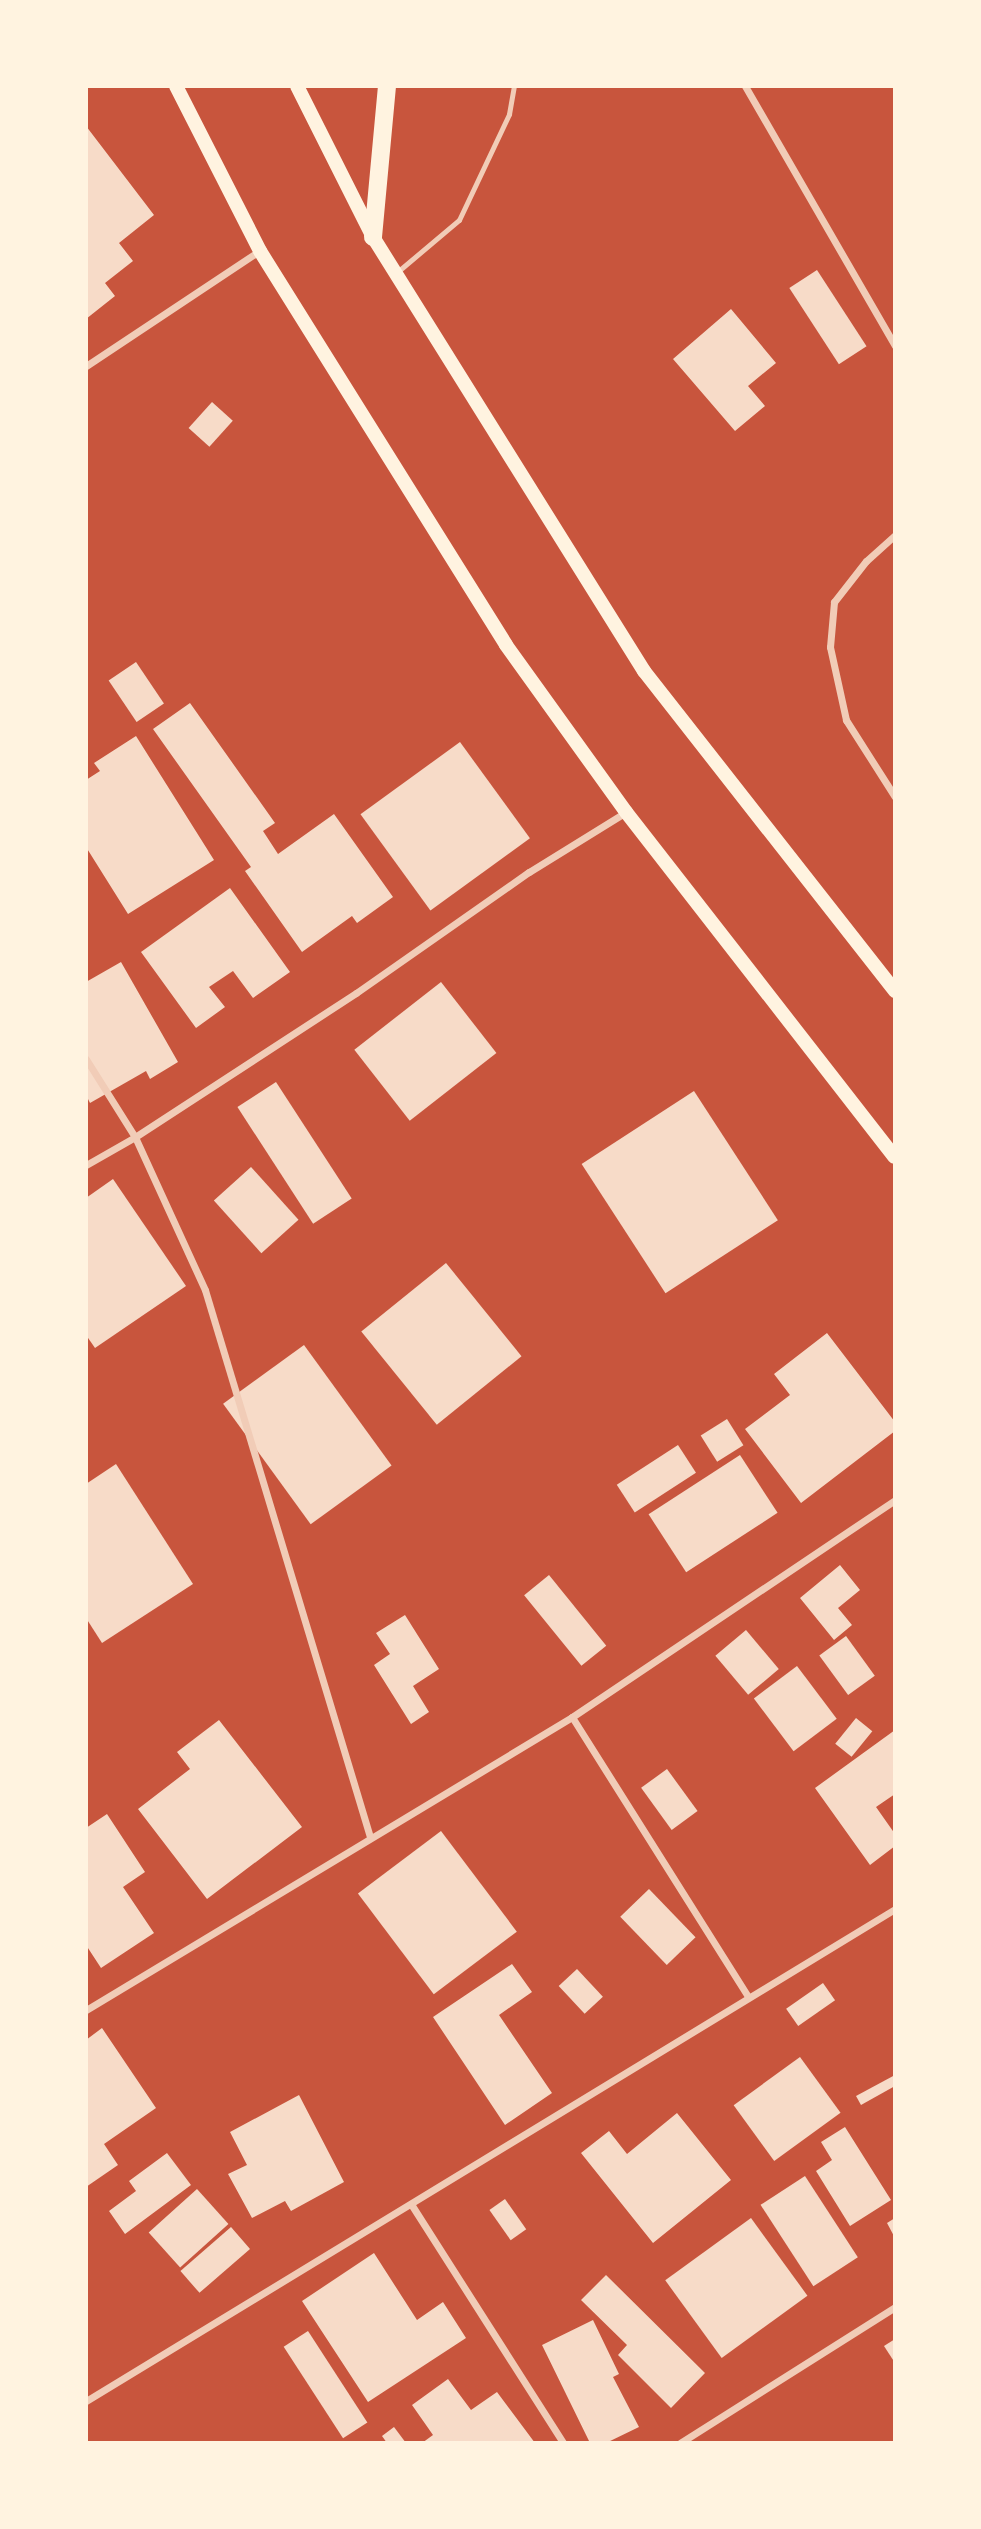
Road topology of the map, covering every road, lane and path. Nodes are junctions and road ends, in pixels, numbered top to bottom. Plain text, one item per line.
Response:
1 (176, 86) edge
2 (297, 86) edge
3 (387, 86) edge
4 (514, 86) edge
5 (745, 86) edge
6 (373, 237) junction
7 (260, 251) junction
8 (396, 273) junction
9 (895, 346) edge
10 (86, 366) edge
11 (895, 535) edge
12 (895, 797) edge
13 (626, 812) junction
14 (895, 991) edge
15 (86, 1059) edge
16 (135, 1137) junction
17 (895, 1157) edge
18 (86, 1165) edge
19 (895, 1500) edge
20 (572, 1717) junction
21 (370, 1837) junction
22 (895, 1909) edge
23 (748, 1996) junction
24 (86, 2010) edge
25 (411, 2204) junction
26 (895, 2307) edge
27 (86, 2401) edge
28 (563, 2443) edge
29 (680, 2443) edge

1 - 7 main road
2 - 6 main road
3 - 6 main road
4 - 8 lane
5 - 9 street
6 - 8 main road
7 - 10 street
7 - 13 main road
8 - 14 main road
11 - 12 street
13 - 16 street
13 - 17 main road
15 - 16 street
16 - 18 street
16 - 21 street
19 - 20 street
20 - 21 street
20 - 23 street
21 - 24 street
22 - 23 street
23 - 25 street
25 - 27 street
25 - 28 street
26 - 29 street

